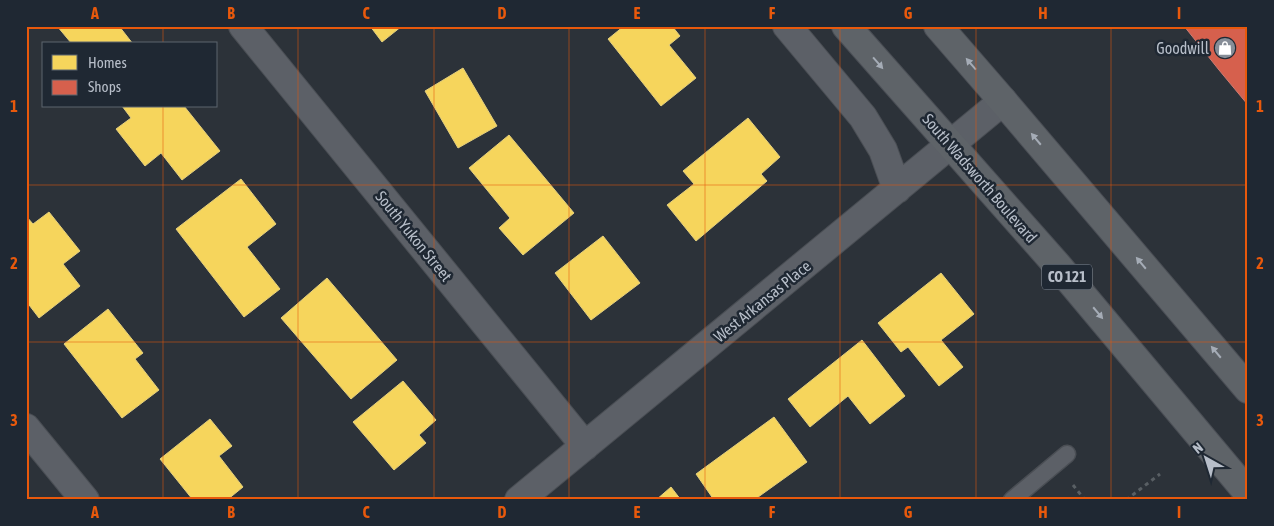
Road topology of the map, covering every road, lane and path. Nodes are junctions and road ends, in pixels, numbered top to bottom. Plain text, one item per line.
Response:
1 (244, 26) edge
2 (787, 26) edge
3 (846, 26) edge
4 (938, 26) edge
5 (1003, 101) junction
6 (950, 144) junction
7 (897, 189) junction
8 (1248, 389) edge
9 (26, 428) edge
10 (585, 446) junction
11 (1068, 454) dead end
12 (1160, 474) dead end
13 (1248, 492) edge
14 (85, 500) edge
15 (519, 500) edge
16 (1012, 500) edge
17 (1126, 500) edge

1 - 10 street, South Yukon Street
2 - 7 street
3 -> 6 main road, South Wadsworth Boulevard / CO 121
5 -> 4 main road
5 - 6 street, West Arkansas Place
8 -> 5 main road
6 - 7 street, West Arkansas Place
6 -> 13 main road, South Wadsworth Boulevard / CO 121
7 - 10 street, West Arkansas Place
9 - 14 street
10 - 15 street, West Arkansas Place
11 - 16 lane
12 - 17 path

